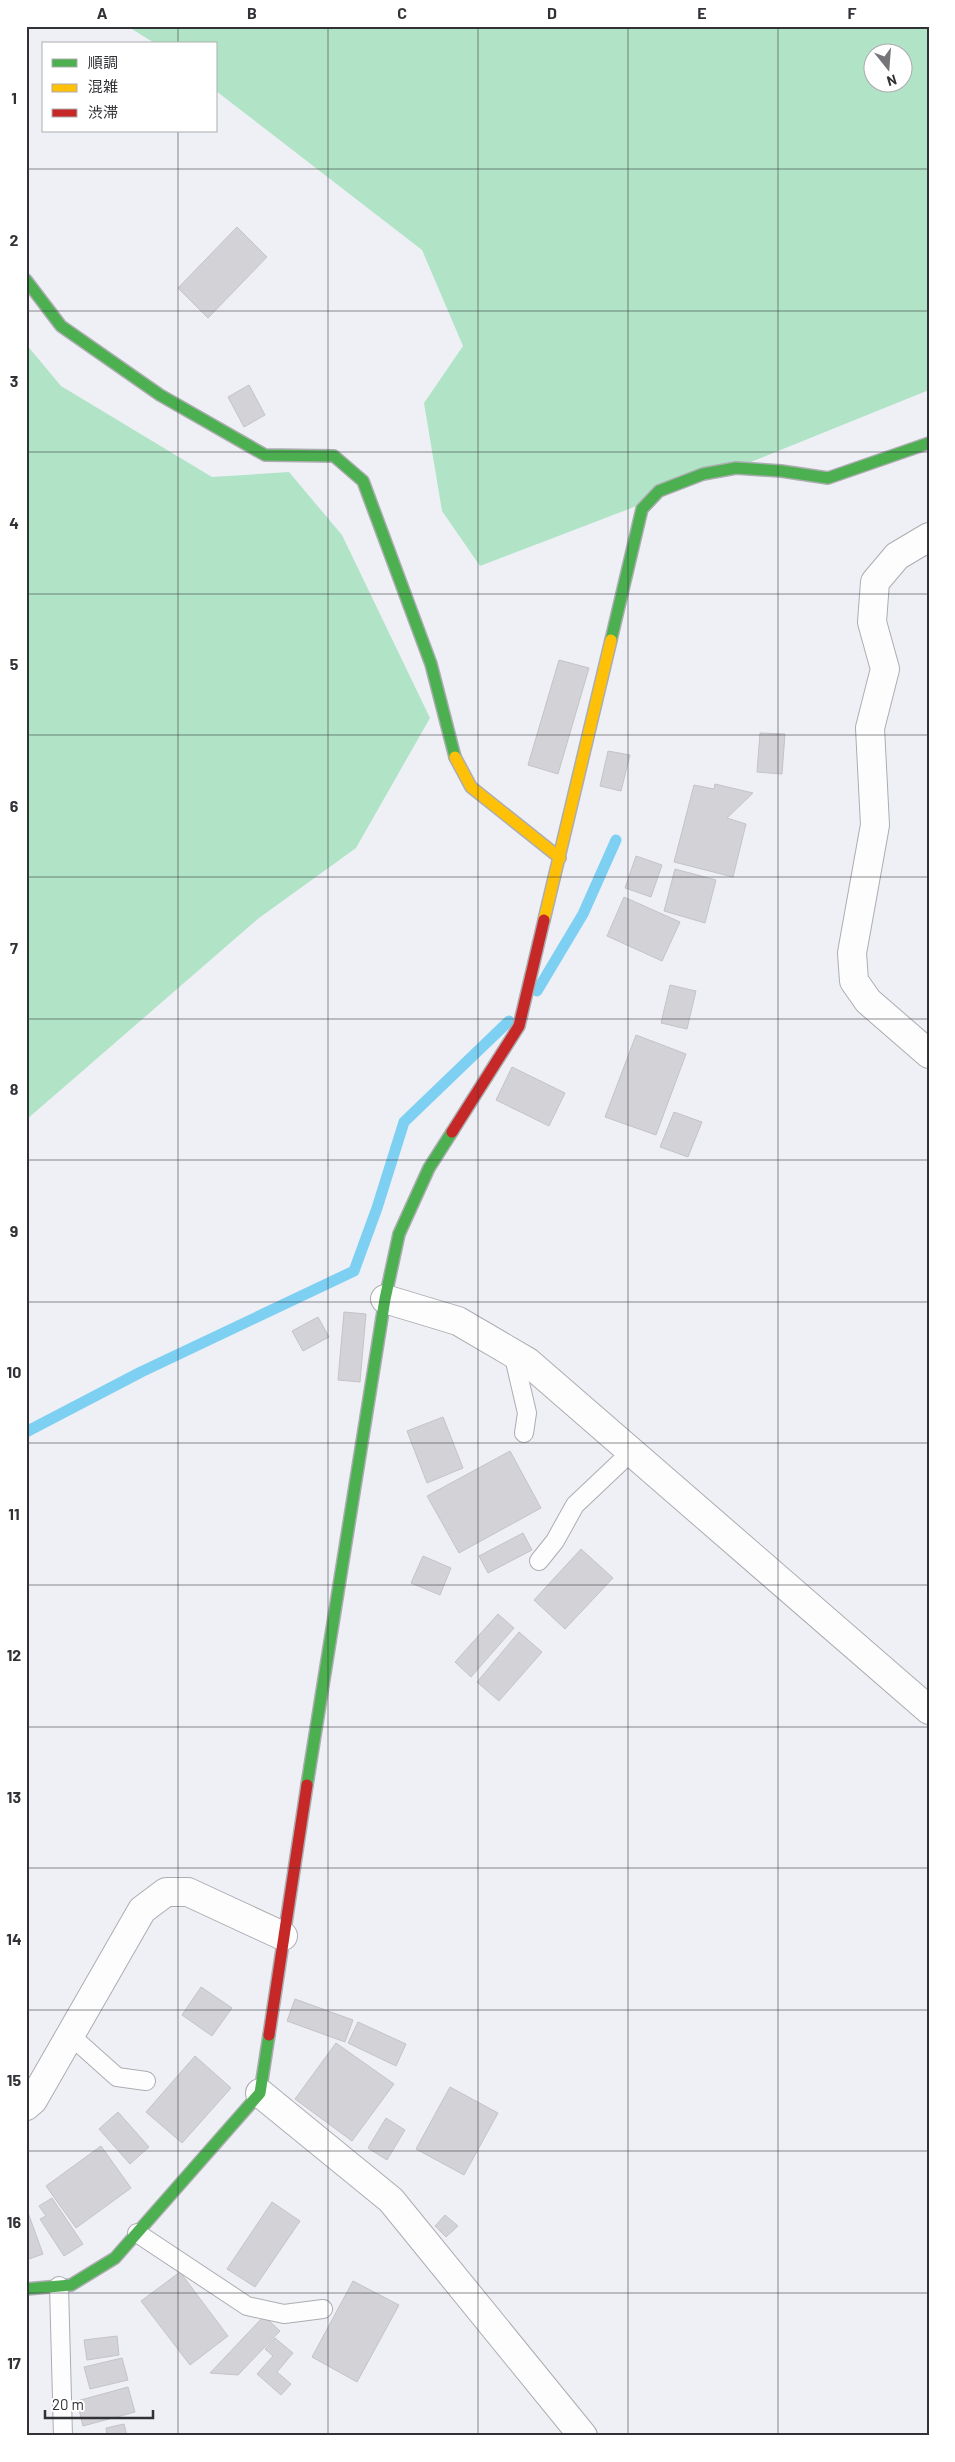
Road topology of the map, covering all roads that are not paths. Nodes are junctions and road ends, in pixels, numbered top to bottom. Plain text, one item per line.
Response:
1 (26, 280) edge
2 (929, 443) edge
3 (929, 537) edge
4 (560, 858) junction
5 (929, 1054) edge
6 (384, 1299) junction
7 (513, 1353) junction
8 (524, 1433) dead end
9 (631, 1452) junction
10 (538, 1560) dead end
11 (929, 1710) edge
12 (283, 1936) junction
13 (70, 2035) junction
14 (146, 2081) dead end
15 (260, 2093) junction
16 (26, 2106) edge
17 (137, 2233) junction
18 (59, 2286) junction
19 (26, 2290) edge
20 (322, 2309) dead end
21 (63, 2436) edge
22 (583, 2436) edge

1 - 4 street
2 - 4 street
3 - 5 street
4 - 6 street
6 - 7 street
6 - 12 street
7 - 8 lane
7 - 9 street
9 - 10 lane
9 - 11 street
12 - 13 street
12 - 15 street
13 - 14 lane
13 - 16 street
15 - 17 street
15 - 22 street
17 - 18 street
17 - 20 lane
18 - 19 street
18 - 21 lane

